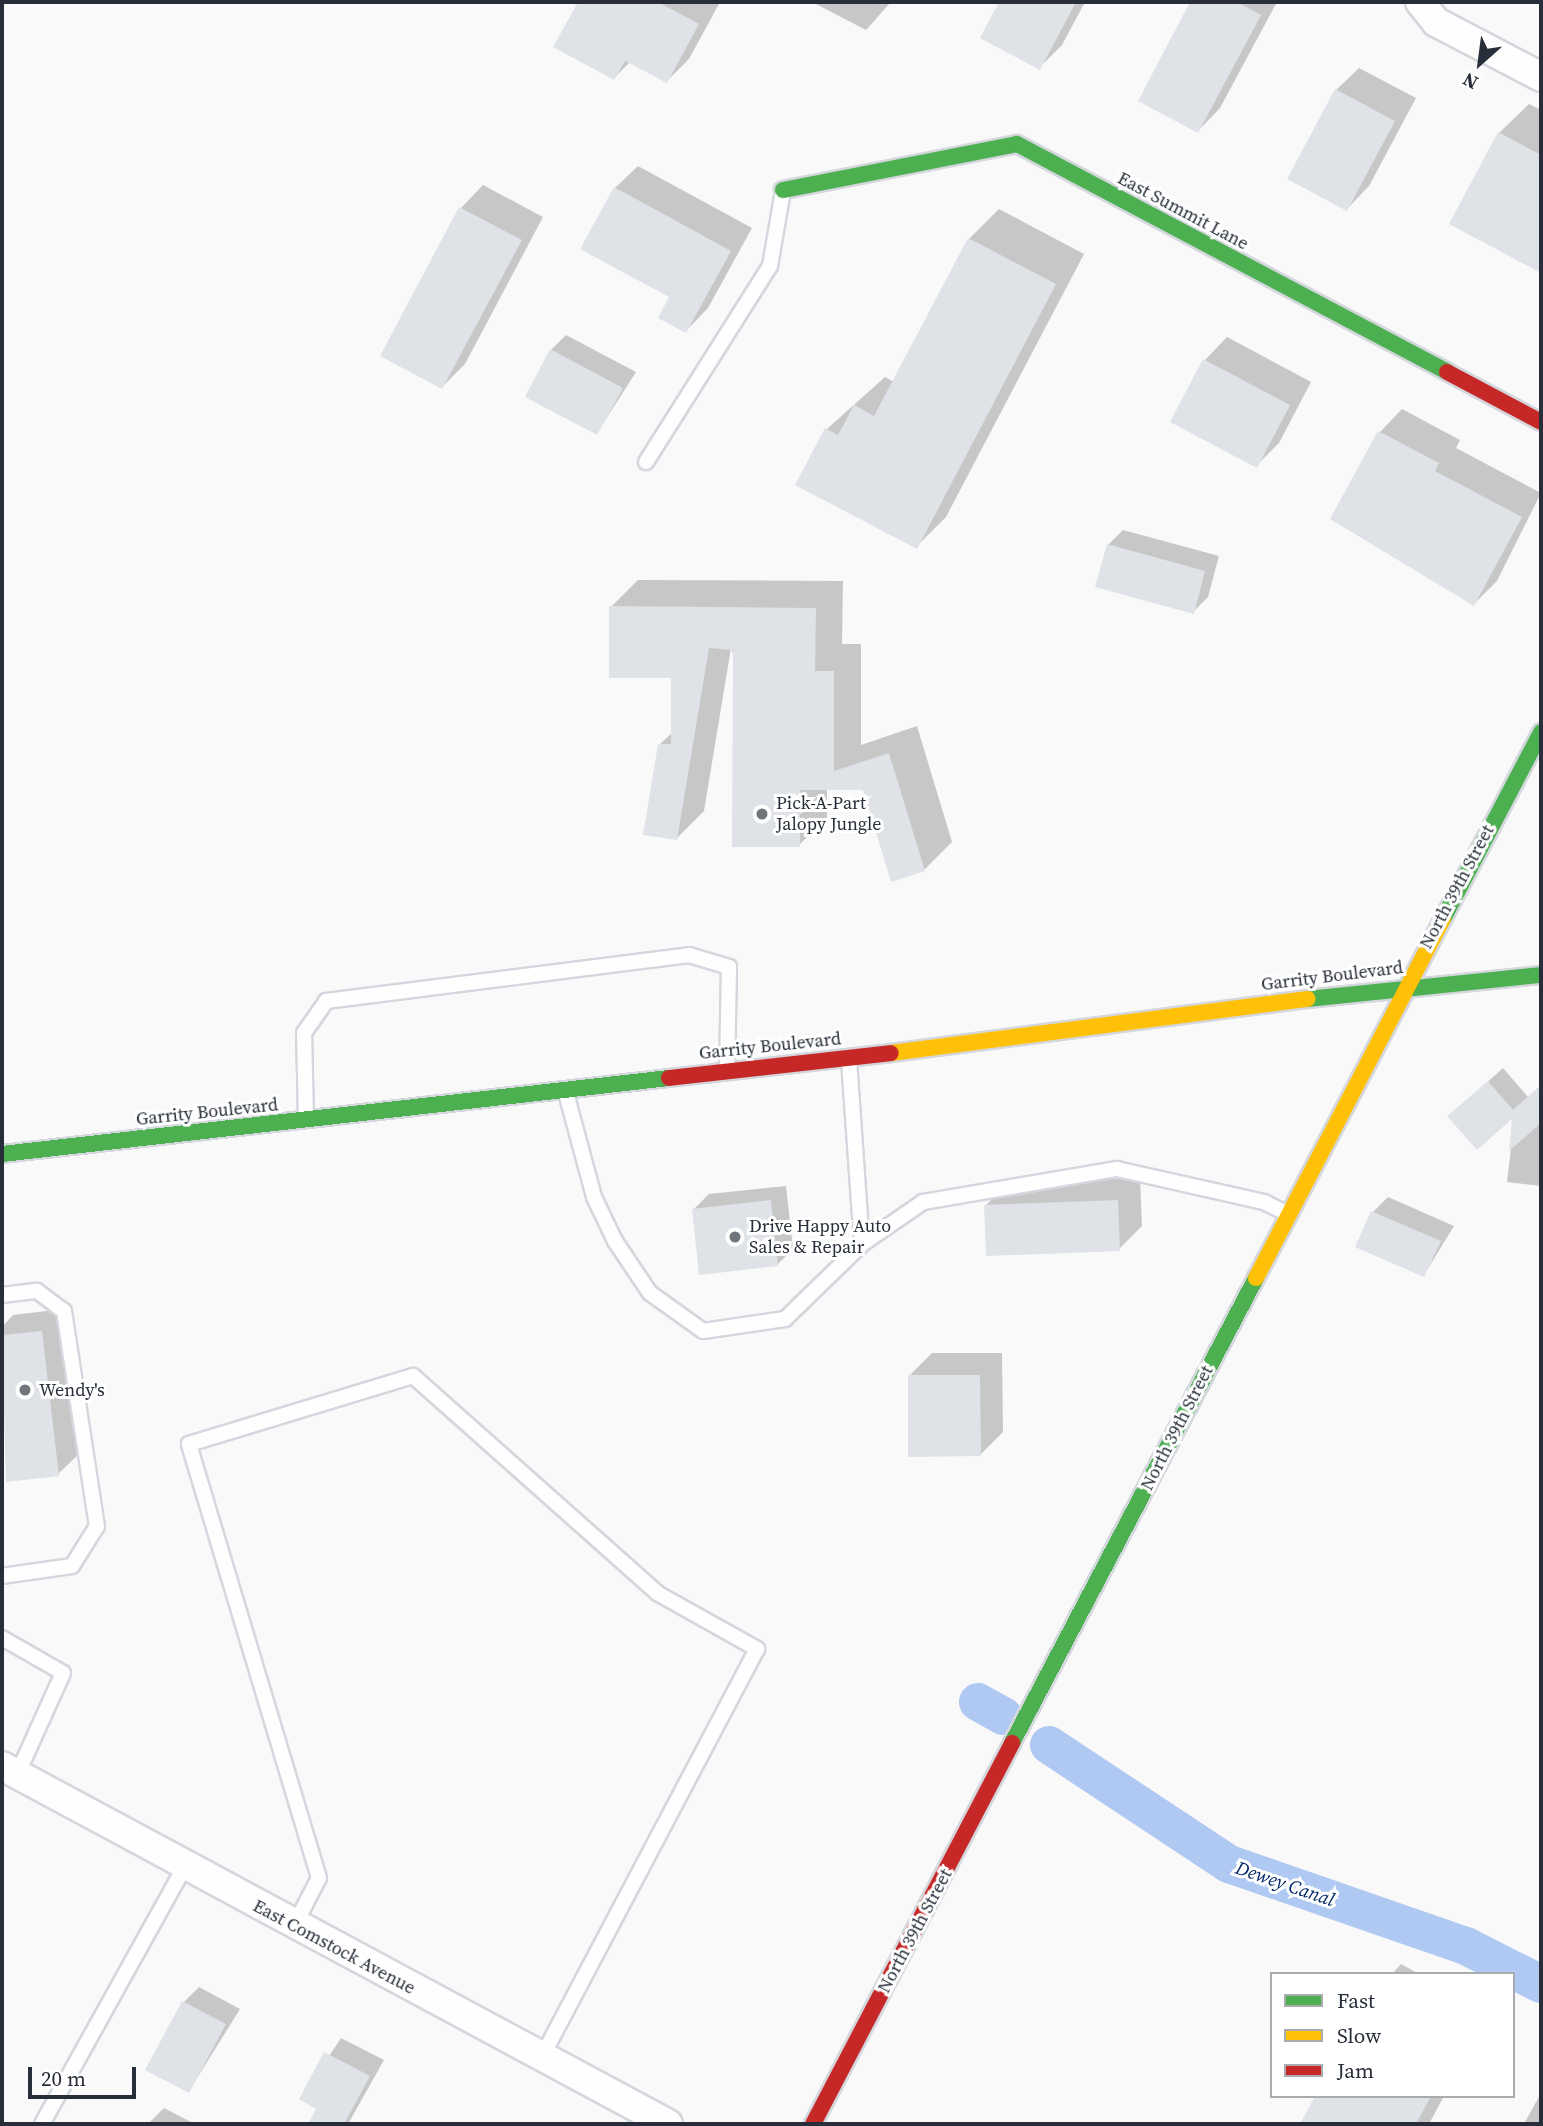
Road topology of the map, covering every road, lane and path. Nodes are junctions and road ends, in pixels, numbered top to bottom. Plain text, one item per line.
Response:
1 (1420, 2) edge
2 (1541, 76) edge
3 (783, 190) joint
4 (1541, 422) edge
5 (646, 462) dead end
6 (1541, 732) edge
7 (1541, 975) edge
8 (1404, 985) junction
9 (849, 1056) junction
10 (727, 1069) junction
11 (566, 1091) junction
12 (306, 1121) junction
13 (2, 1154) edge
14 (1287, 1213) junction
15 (862, 1244) junction
16 (2, 1295) edge
17 (2, 1576) edge
18 (2, 1638) edge
19 (9, 1770) edge
20 (184, 1868) junction
21 (294, 1926) junction
22 (542, 2057) junction
23 (42, 2124) edge
24 (668, 2124) edge
25 (813, 2124) edge

1 - 2 street
3 - 4 street, East Summit Lane
3 - 5 lane
6 - 8 street, North 39th Street
7 - 8 street, Garrity Boulevard
8 - 9 street, Garrity Boulevard
8 - 14 street, North 39th Street
9 - 10 street, Garrity Boulevard
9 - 15 lane
10 - 11 street, Garrity Boulevard
10 - 12 lane
11 - 12 street, Garrity Boulevard
11 - 15 lane
12 - 13 street, Garrity Boulevard
14 - 15 lane
14 - 25 street, North 39th Street
16 - 17 lane
18 - 19 lane
19 - 20 street, East Comstock Avenue
20 - 21 street, East Comstock Avenue
20 - 23 lane
21 - 22 street, East Comstock Avenue
21 - 22 lane
22 - 24 street, East Comstock Avenue

